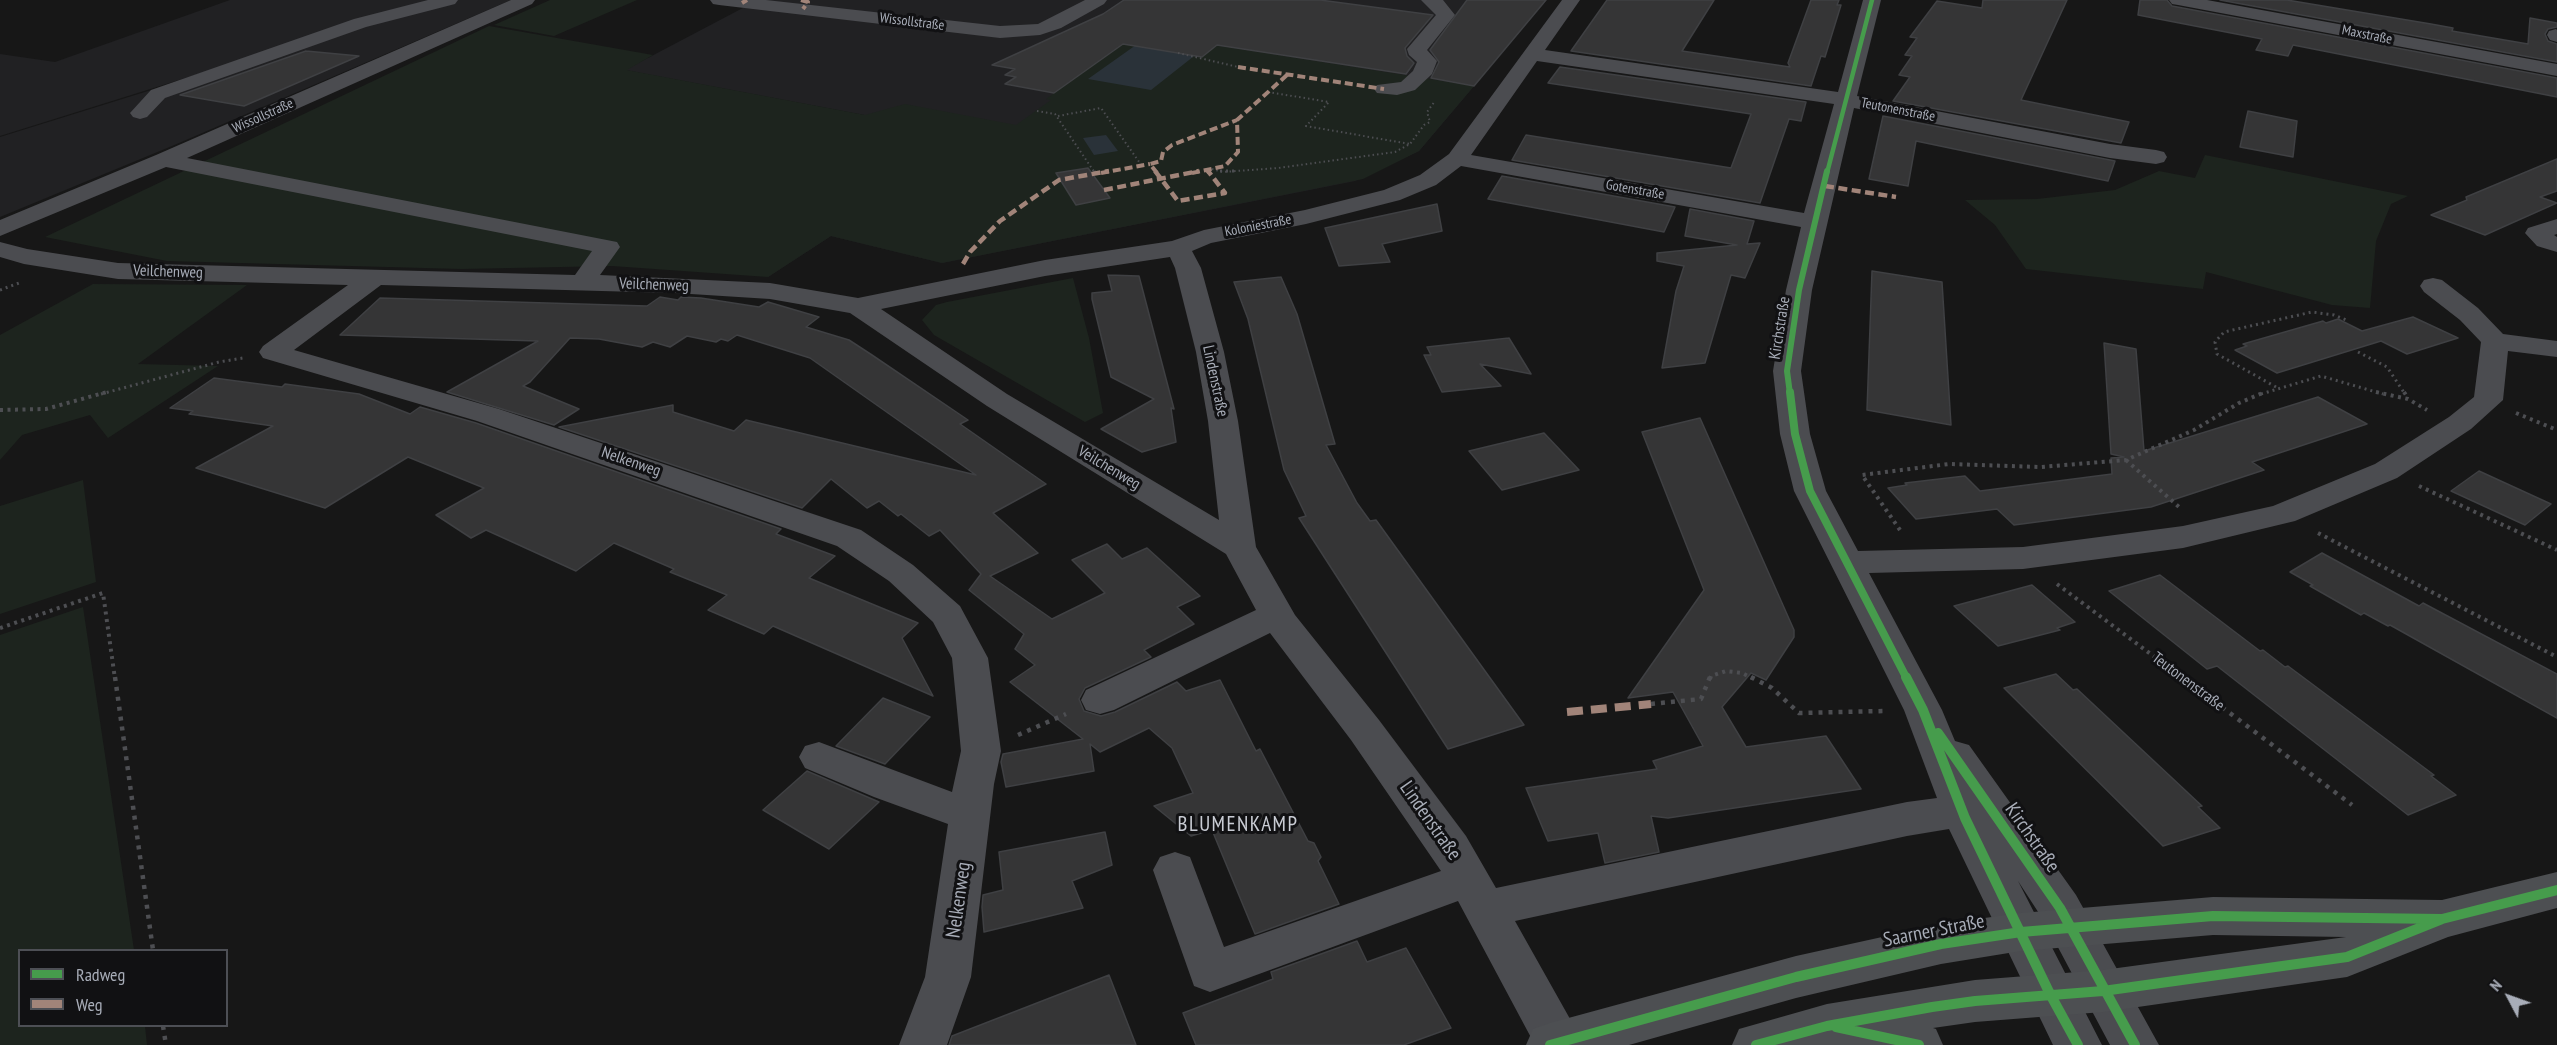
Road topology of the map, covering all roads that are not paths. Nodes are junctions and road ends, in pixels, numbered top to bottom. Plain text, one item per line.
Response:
1 (449, 0) edge
2 (526, 0) edge
3 (719, 0) edge
4 (1098, 0) edge
5 (1430, 0) edge
6 (1571, 0) edge
7 (2178, 0) edge
8 (1865, 2) edge
9 (2205, 2) edge
10 (1532, 54) junction
11 (2557, 70) edge
12 (1384, 89) dead end
13 (1847, 100) junction
14 (140, 113) dead end
15 (2156, 157) dead end
16 (1457, 159) junction
17 (164, 160) junction
18 (1814, 222) junction
19 (2557, 226) edge
20 (0, 229) edge
21 (2557, 245) edge
22 (1178, 248) junction
23 (0, 249) edge
24 (374, 278) junction
25 (582, 283) junction
26 (2433, 286) dead end
27 (858, 306) junction
28 (2495, 341) junction
29 (2557, 349) edge
30 (1239, 547) junction
31 (1845, 562) junction
32 (1277, 615) junction
33 (1100, 700) road end
34 (1923, 710) junction
35 (819, 757) dead end
36 (1963, 811) junction
37 (971, 816) junction
38 (1175, 870) dead end
39 (2557, 890) edge
40 (1478, 894) junction
41 (2442, 919) junction
42 (2071, 928) junction
43 (2021, 932) junction
44 (2103, 991) junction
45 (2050, 994) junction
46 (1827, 1026) junction
47 (1555, 1043) edge
48 (923, 1045) edge
49 (1756, 1045) edge
50 (1919, 1045) edge
51 (2078, 1045) edge
52 (2134, 1045) edge

1 - 14 street
2 - 17 street, Wissollstraße
3 - 4 street, Wissollstraße
5 - 12 street
6 - 10 street, Koloniestraße
7 - 9 street, Maxstraße
8 - 13 street, Kirchstraße
9 - 11 street, Maxstraße
10 - 13 street, Teutonenstraße
10 - 16 street, Koloniestraße
13 - 15 street, Teutonenstraße
13 - 18 street, Kirchstraße
16 - 18 street, Gotenstraße
16 - 22 street, Koloniestraße
17 - 20 street, Wissollstraße
17 - 25 street
18 - 31 street, Kirchstraße
19 - 21 street
22 - 27 street, Koloniestraße
22 - 30 street, Lindenstraße
23 - 24 street, Veilchenweg
24 - 25 street, Veilchenweg
24 - 37 street, Nelkenweg
25 - 27 street, Veilchenweg
26 - 28 street
27 - 30 street, Veilchenweg
28 - 29 street
28 - 31 street
30 - 32 street, Lindenstraße
31 - 34 street, Kirchstraße
32 - 33 street
32 - 40 street, Lindenstraße
34 - 36 street, Kirchstraße
34 - 42 street, Kirchstraße
35 - 37 street
36 - 40 street
36 - 43 street, Kirchstraße
37 - 48 street, Nelkenweg
38 - 40 street
39 - 41 main road, Saarner Straße
40 - 47 street, Lindenstraße
41 - 42 main road, Saarner Straße
41 - 44 main road, Saarner Straße
42 - 43 main road, Saarner Straße
42 - 44 street, Kirchstraße
43 - 45 street, Kirchstraße
43 - 47 main road, Saarner Straße
44 - 45 main road, Saarner Straße
44 - 52 street, Kirchstraße
45 - 46 main road, Saarner Straße
45 - 51 street, Kirchstraße
46 - 49 main road, Saarner Straße
46 - 50 main road

